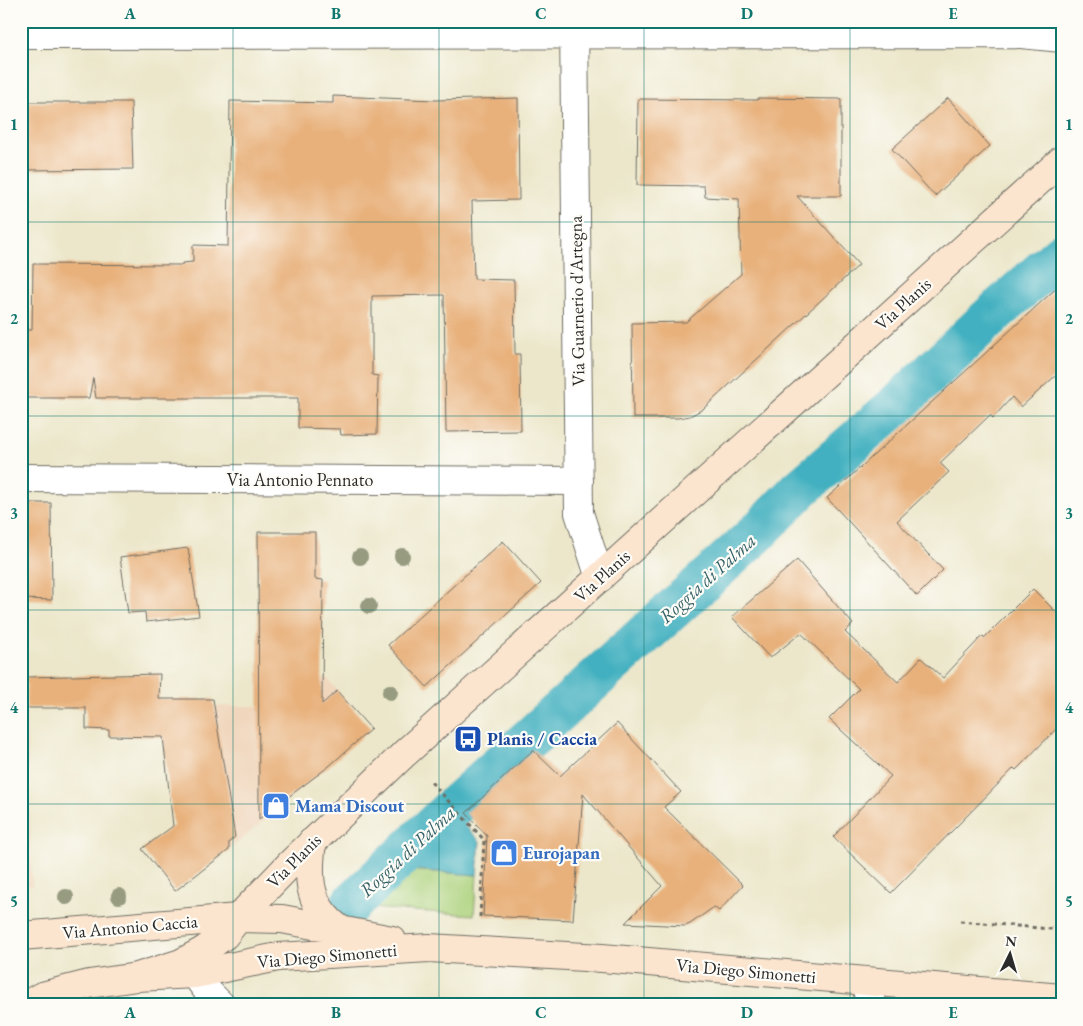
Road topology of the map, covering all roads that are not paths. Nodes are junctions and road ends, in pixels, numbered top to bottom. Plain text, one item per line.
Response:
1 (574, 28) edge
2 (21, 35) edge
3 (1062, 38) edge
4 (1062, 160) edge
5 (21, 478) edge
6 (579, 481) junction
7 (600, 578) junction
8 (312, 842) junction
9 (238, 918) junction
10 (341, 930) junction
11 (21, 936) edge
12 (429, 948) junction
13 (195, 974) junction
14 (137, 977) junction
15 (868, 993) edge
16 (1062, 998) edge
17 (26, 1005) edge
18 (221, 1005) edge

1 - 2 street
1 - 3 street
1 - 6 street, Via Guarnerio d'Artegna
4 - 7 main road, Via Planis
5 - 6 street, Via Antonio Pennato
6 - 7 street, Via Guarnerio d'Artegna
7 - 8 main road, Via Planis
8 - 9 main road, Via Planis
8 - 10 main road
9 - 10 main road, Via Diego Simonetti
9 - 11 main road, Via Antonio Caccia
9 - 14 main road, Via Planis
10 - 12 main road, Via Diego Simonetti
12 - 13 main road, Via Diego Simonetti
12 - 15 main road, Via Diego Simonetti
13 - 14 main road, Via Planis
13 - 18 street
14 - 17 main road, Via Planis
15 - 16 main road, Via Diego Simonetti

